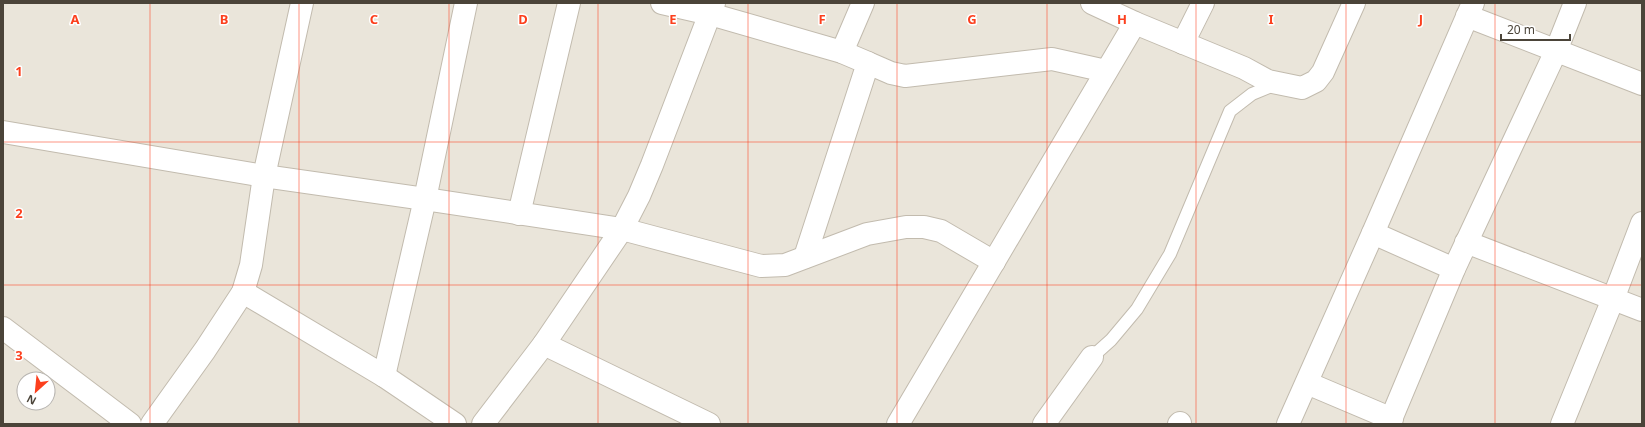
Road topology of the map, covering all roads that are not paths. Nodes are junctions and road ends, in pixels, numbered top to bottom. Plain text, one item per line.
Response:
1 (302, 3) edge
2 (466, 3) edge
3 (569, 3) edge
4 (662, 3) edge
5 (863, 3) edge
6 (1092, 3) edge
7 (1203, 3) edge
8 (1354, 3) edge
9 (1575, 3) edge
10 (712, 9) edge
11 (1470, 10) edge
12 (1135, 23) junction
13 (1182, 43) junction
14 (1556, 51) junction
15 (842, 52) junction
16 (868, 63) junction
17 (1106, 71) junction
18 (1279, 83) junction
19 (1642, 84) edge
20 (3, 132) edge
21 (264, 176) junction
22 (425, 198) junction
23 (519, 214) junction
24 (1642, 223) edge
25 (622, 229) junction
26 (1374, 233) junction
27 (1466, 242) junction
28 (805, 257) junction
29 (994, 262) junction
30 (1454, 269) junction
31 (244, 292) junction
32 (1613, 299) junction
33 (1642, 310) edge
34 (3, 328) edge
35 (544, 344) junction
36 (1092, 357) joint
37 (384, 376) junction
38 (1307, 383) junction
39 (1390, 421) edge
40 (130, 424) edge
41 (152, 424) edge
42 (455, 424) edge
43 (483, 424) edge
44 (709, 424) edge
45 (898, 424) edge
46 (1044, 424) edge
47 (1288, 424) edge
48 (1563, 424) edge

1 - 21 street
2 - 22 street
3 - 23 street
4 - 10 street
5 - 15 street
6 - 12 street
7 - 13 street
8 - 18 street
9 - 14 street
10 - 15 street
10 - 25 street
11 - 14 street
11 - 26 street
12 - 13 street
12 - 17 street
13 - 18 street
14 - 19 street
14 - 27 street
15 - 16 street
16 - 17 street
16 - 28 street
17 - 29 street
18 - 36 lane
20 - 21 street
21 - 22 street
21 - 31 street
22 - 23 street
22 - 37 street
23 - 25 street
24 - 32 street
25 - 28 street
25 - 35 street
26 - 30 street
26 - 38 street
27 - 30 street
27 - 32 street
28 - 29 street
29 - 45 street
30 - 39 street
31 - 37 street
31 - 41 street
32 - 33 street
32 - 48 street
34 - 40 street
35 - 43 street
35 - 44 street
36 - 46 street
37 - 42 street
38 - 39 street
38 - 47 street

